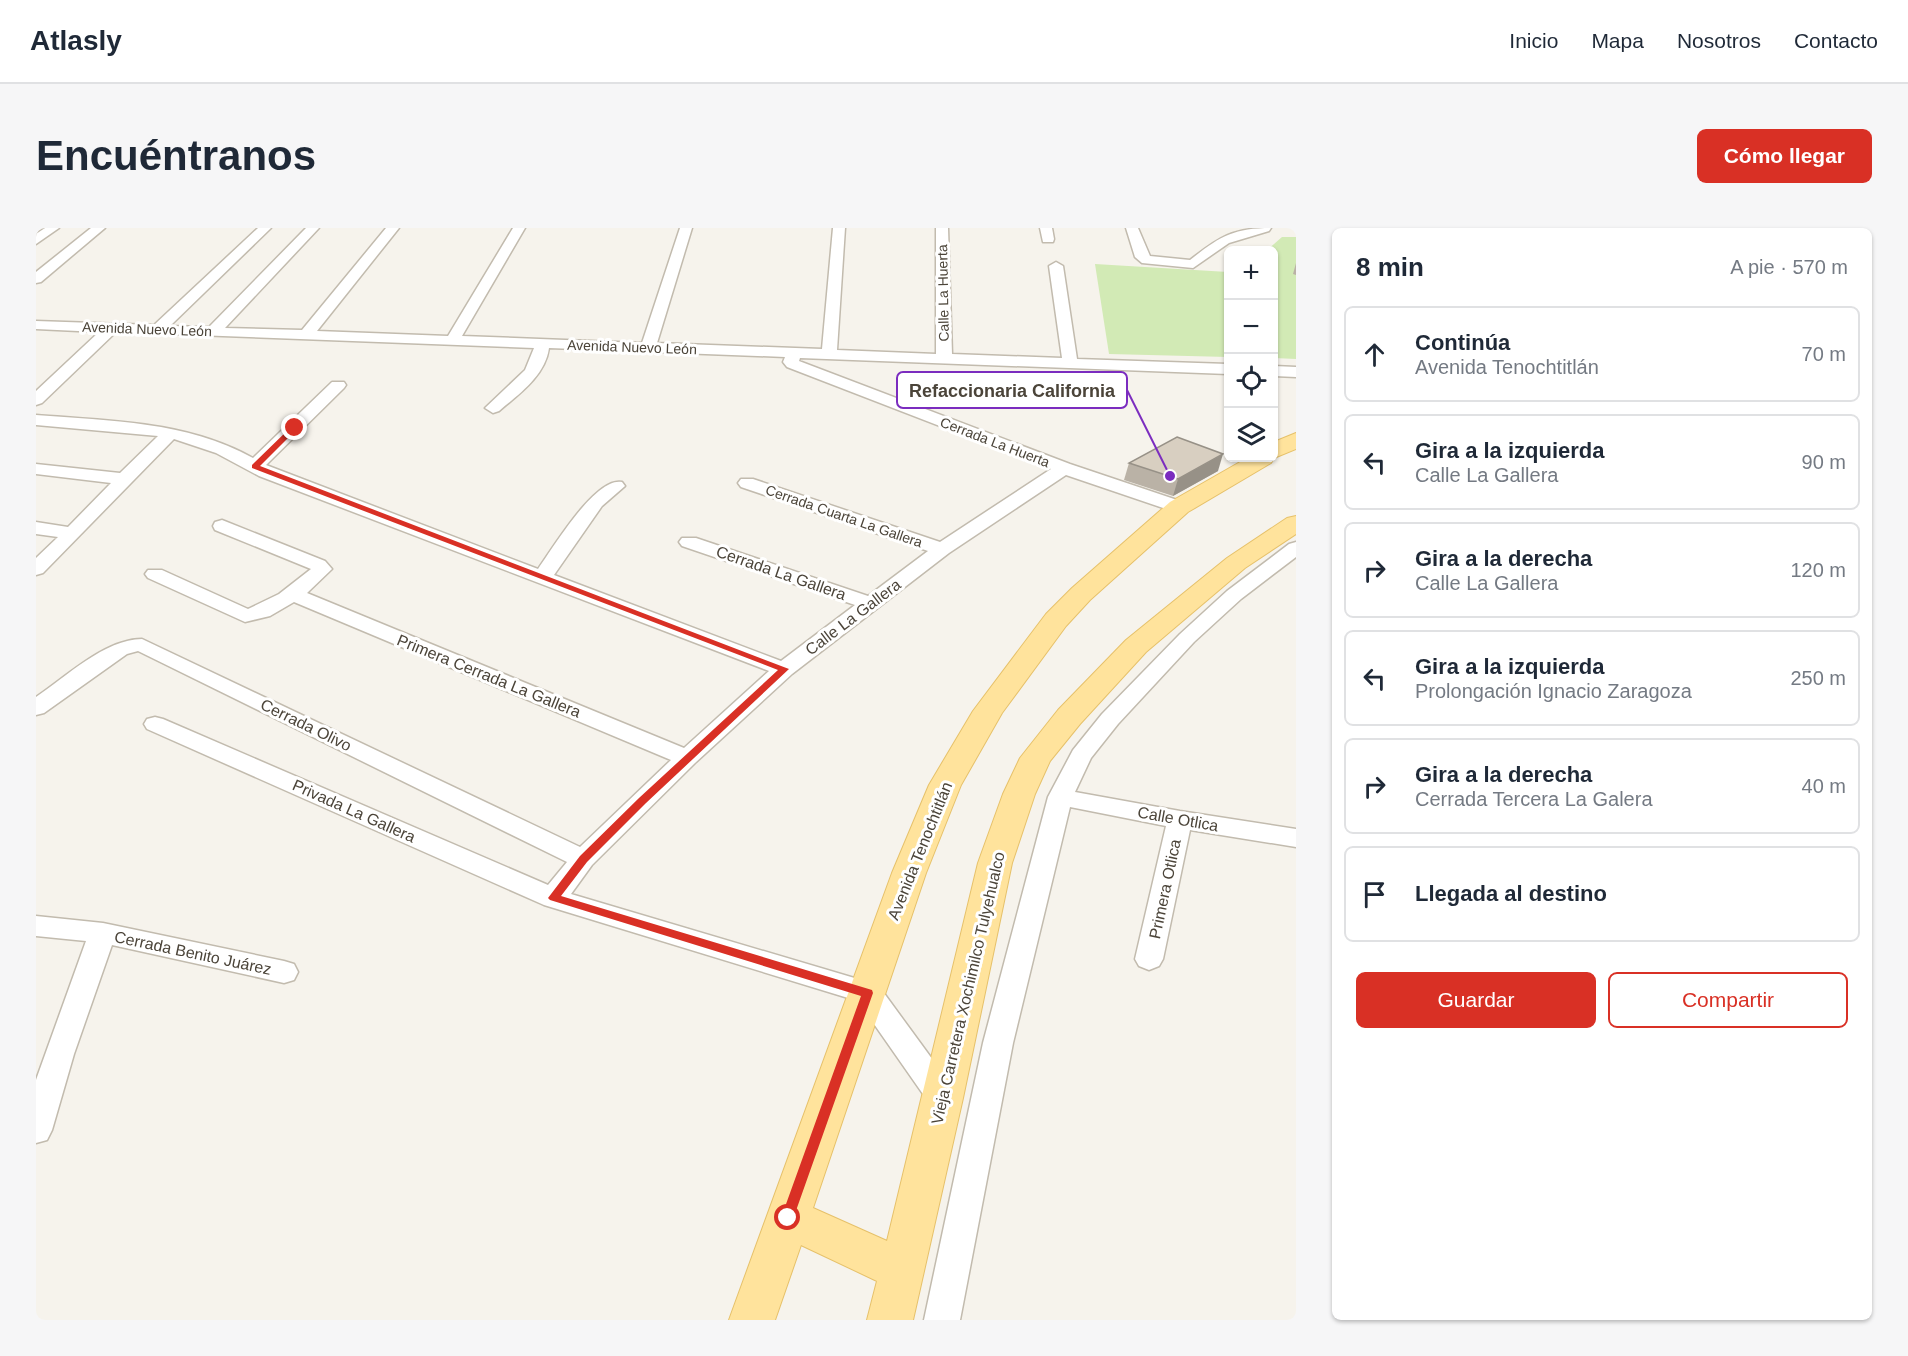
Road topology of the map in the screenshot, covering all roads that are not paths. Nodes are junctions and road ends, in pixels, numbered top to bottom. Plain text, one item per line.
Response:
1 (53, 228) edge
2 (99, 228) edge
3 (264, 228) edge
4 (313, 228) edge
5 (393, 228) edge
6 (519, 228) edge
7 (687, 228) edge
8 (839, 228) edge
9 (942, 228) edge
10 (1132, 228) edge
11 (1265, 228) edge
12 (1221, 234) edge
13 (36, 240) edge
14 (1056, 266) dead end
15 (36, 279) edge
16 (36, 325) edge
17 (112, 327) junction
18 (158, 329) junction
19 (212, 332) junction
20 (306, 335) junction
21 (452, 341) junction
22 (542, 344) junction
23 (648, 347) junction
24 (795, 352) junction
25 (828, 353) junction
26 (944, 358) junction
27 (1070, 362) junction
28 (1224, 369) edge
29 (1278, 371) edge
30 (1296, 372) edge
31 (36, 382) edge
32 (54, 383) junction
33 (338, 385) dead end
34 (36, 400) edge
35 (493, 408) dead end
36 (36, 420) edge
37 (171, 433) junction
38 (1296, 440) edge
39 (1278, 449) edge
40 (1256, 462) edge
41 (255, 466) junction
42 (1064, 468) junction
43 (36, 469) edge
44 (122, 479) junction
45 (747, 483) dead end
46 (616, 486) dead end
47 (1179, 507) junction
48 (1296, 523) edge
49 (222, 526) dead end
50 (36, 528) edge
51 (73, 533) junction
52 (689, 542) dead end
53 (942, 549) junction
54 (1296, 549) edge
55 (36, 569) edge
56 (154, 574) dead end
57 (542, 577) junction
58 (291, 594) junction
59 (872, 604) junction
60 (784, 669) junction
61 (36, 708) edge
62 (155, 724) dead end
63 (687, 758) junction
64 (1060, 797) junction
65 (1180, 820) junction
66 (1296, 838) edge
67 (583, 859) junction
68 (554, 898) junction
69 (36, 927) edge
70 (103, 933) junction
71 (1149, 959) dead end
72 (284, 972) dead end
73 (868, 993) junction
74 (47, 1055) edge
75 (943, 1098) junction
76 (36, 1130) edge
77 (788, 1218) junction
78 (902, 1269) junction
79 (752, 1320) edge
80 (890, 1320) edge
81 (942, 1320) edge

1 - 13 street
2 - 15 street
3 - 18 street
4 - 19 street
5 - 20 street
6 - 21 street
7 - 23 street
8 - 25 street
9 - 26 street, Calle La Huerta
10 - 12 street
11 - 12 street
14 - 27 street
16 - 17 street, Avenida Nuevo León
17 - 18 street, Avenida Nuevo León
17 - 32 street
18 - 19 street, Avenida Nuevo León
19 - 20 street, Avenida Nuevo León
20 - 21 street, Avenida Nuevo León
21 - 22 street, Avenida Nuevo León
22 - 23 street, Avenida Nuevo León
22 - 35 street
23 - 24 street, Avenida Nuevo León
24 - 25 street, Avenida Nuevo León
24 - 42 street, Cerrada La Huerta
25 - 26 street, Avenida Nuevo León
26 - 27 street, Avenida Nuevo León
27 - 28 street, Avenida Nuevo León
29 - 30 street
31 - 32 street
32 - 34 street
33 - 41 street
36 - 37 street
37 - 41 street
37 - 44 street
38 - 39 main road
40 - 47 main road, Avenida Tenochtitlán
41 - 57 street
42 - 47 street, Cerrada La Huerta
42 - 53 street, Calle La Gallera
43 - 44 street
44 - 51 street
45 - 53 street, Cerrada Cuarta La Gallera
46 - 57 street
47 - 73 main road, Avenida Tenochtitlán
48 - 75 main road, Vieja Carretera Xochimilco Tulyehualco
49 - 58 street
50 - 51 street
51 - 55 street
52 - 59 street, Cerrada La Gallera
53 - 59 street, Calle La Gallera
54 - 64 street
56 - 58 street
57 - 60 street
58 - 63 street, Primera Cerrada La Gallera
59 - 60 street, Calle La Gallera
60 - 63 street, Calle La Gallera
61 - 67 street, Cerrada Olivo
62 - 68 street, Privada La Gallera
63 - 67 street, Calle La Gallera
64 - 65 street, Calle Otlica
64 - 81 street
65 - 66 street, Calle Otlica
65 - 71 street, Primera Otlica
67 - 68 street, Calle La Gallera
68 - 73 street
69 - 70 street, Cerrada Benito Juárez
70 - 72 street, Cerrada Benito Juárez
70 - 74 street
73 - 75 street
73 - 77 main road, Avenida Tenochtitlán
74 - 76 street
75 - 78 main road, Vieja Carretera Xochimilco Tulyehualco
77 - 78 main road
77 - 79 main road, Avenida Tenochtitlán
78 - 80 main road, Vieja Carretera Xochimilco Tulyehualco

